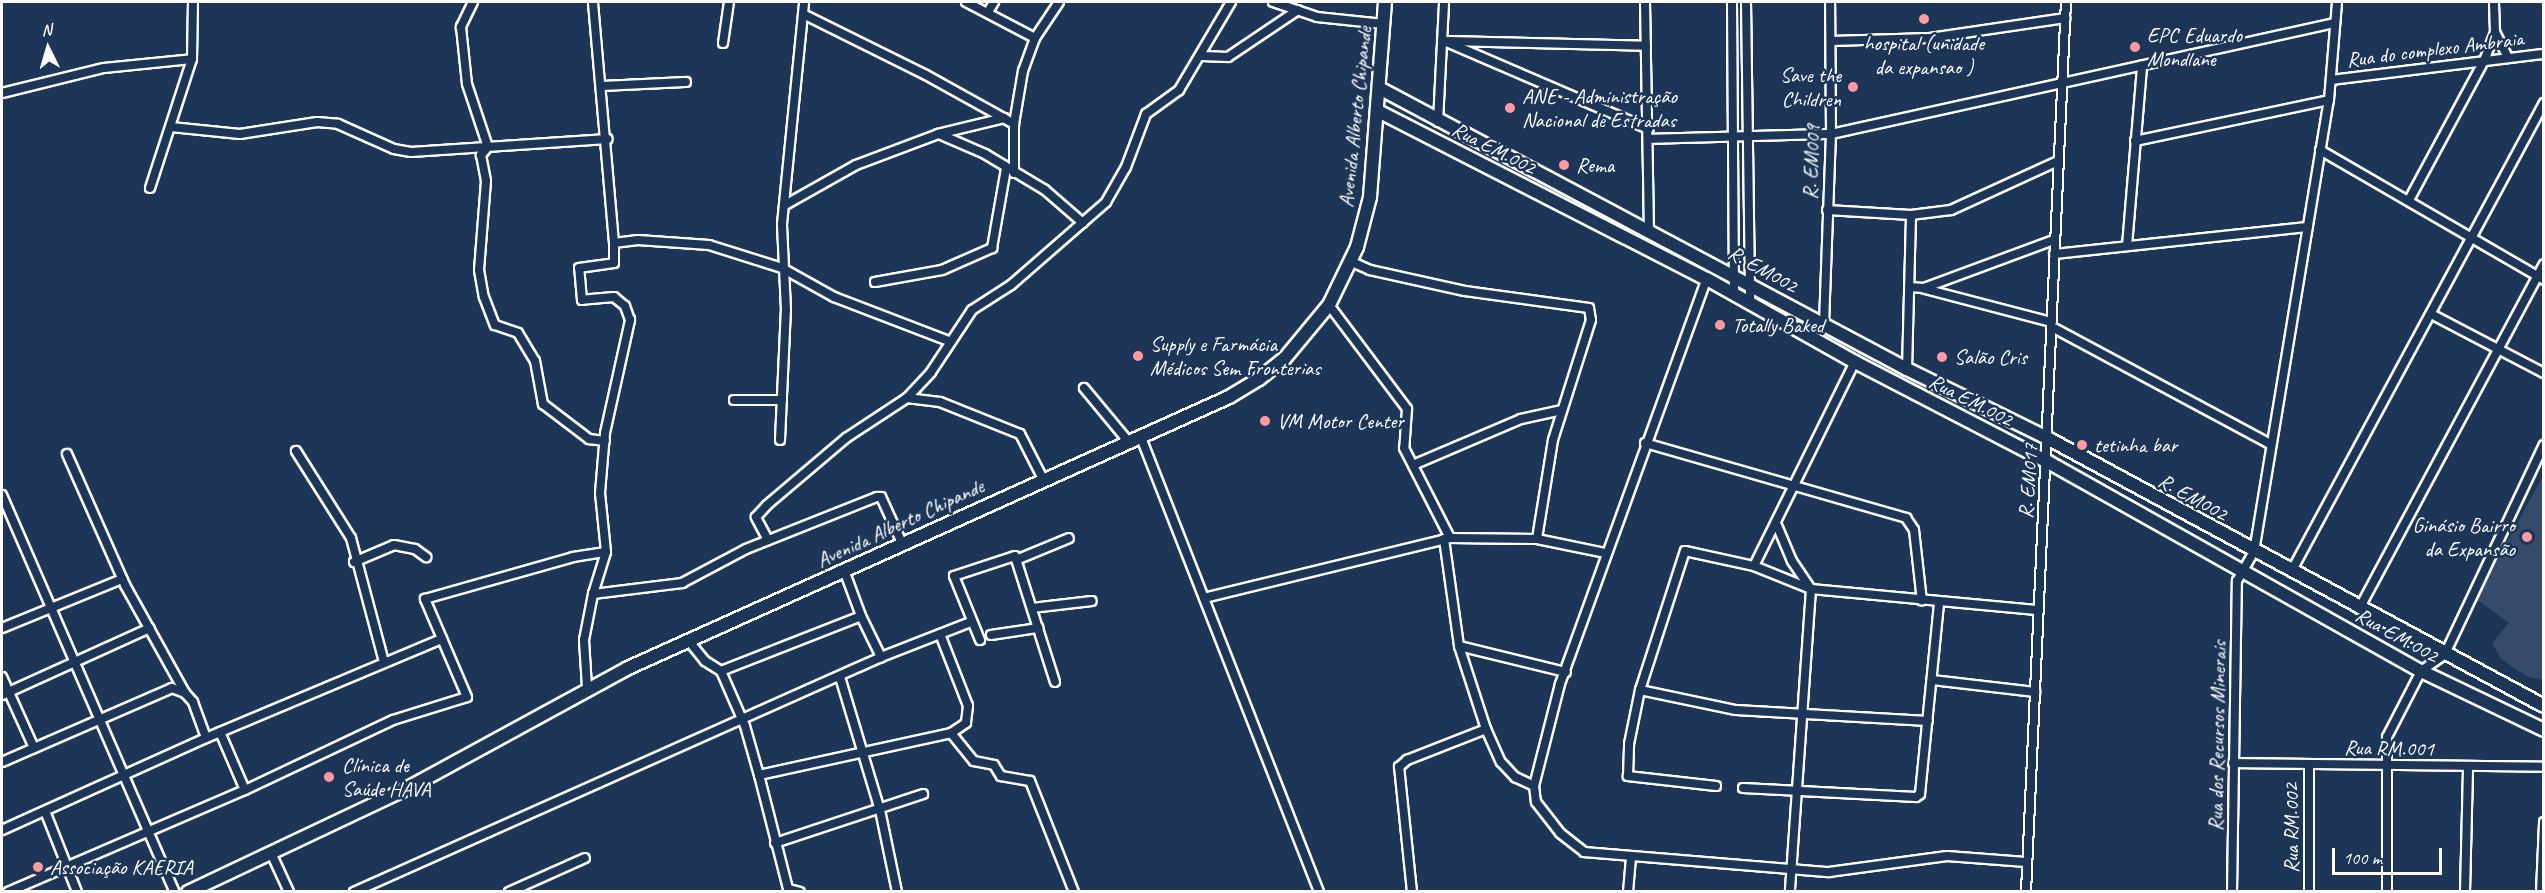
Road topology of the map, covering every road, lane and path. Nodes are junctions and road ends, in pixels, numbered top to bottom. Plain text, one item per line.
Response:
1 (193, 2) edge
2 (473, 2) edge
3 (593, 2) edge
4 (729, 2) edge
5 (804, 2) edge
6 (966, 2) edge
7 (994, 2) edge
8 (1059, 2) edge
9 (1231, 2) edge
10 (1273, 2) edge
11 (1385, 2) edge
12 (1444, 2) edge
13 (1645, 2) edge
14 (1732, 2) edge
15 (1746, 2) edge
16 (1830, 2) edge
17 (2066, 2) edge
18 (2337, 2) edge
19 (2494, 2) edge
20 (1298, 10) junction
21 (988, 12) junction
22 (803, 14) junction
23 (2066, 18) junction
24 (2334, 23) junction
25 (1384, 24) junction
26 (2495, 32) junction
27 (1035, 38) junction
28 (1442, 40) junction
29 (1831, 41) junction
30 (723, 43) dead end
31 (1646, 46) junction
32 (2544, 54) edge
33 (1202, 56) junction
34 (2508, 57) junction
35 (192, 59) junction
36 (2484, 61) junction
37 (2142, 66) junction
38 (2331, 80) junction
39 (686, 82) dead end
40 (600, 86) junction
41 (2063, 86) junction
42 (1381, 89) junction
43 (2, 93) edge
44 (2329, 100) junction
45 (2544, 103) edge
46 (1378, 111) junction
47 (1004, 118) junction
48 (1438, 122) junction
49 (1014, 124) junction
50 (171, 128) junction
51 (1648, 129) junction
52 (938, 134) junction
53 (1831, 134) junction
54 (1733, 136) junction
55 (1747, 136) junction
56 (608, 139) junction
57 (1649, 139) junction
58 (2135, 141) junction
59 (488, 147) junction
60 (2320, 150) junction
61 (2058, 161) junction
62 (1010, 171) junction
63 (150, 188) dead end
64 (2409, 200) junction
65 (786, 206) junction
66 (1827, 210) junction
67 (1911, 214) junction
68 (1083, 223) junction
69 (2308, 227) junction
70 (1649, 231) junction
71 (2470, 238) junction
72 (2054, 240) junction
73 (614, 243) junction
74 (2127, 246) junction
75 (2054, 254) junction
76 (1352, 262) junction
77 (2544, 264) edge
78 (782, 268) junction
79 (1736, 276) junction
80 (2540, 278) edge
81 (1707, 279) junction
82 (875, 282) dead end
83 (1751, 285) junction
84 (1910, 288) junction
85 (1924, 288) junction
86 (1734, 294) junction
87 (1750, 303) junction
88 (1329, 304) junction
89 (2431, 314) junction
90 (1824, 324) junction
91 (2052, 324) junction
92 (951, 342) junction
93 (2496, 347) junction
94 (1855, 362) junction
95 (1907, 369) junction
96 (2544, 373) edge
97 (1084, 388) dead end
98 (907, 398) junction
99 (735, 400) dead end
100 (782, 400) junction
101 (1563, 410) junction
102 (1140, 435) junction
103 (2049, 439) junction
104 (780, 440) dead end
105 (605, 441) junction
106 (1128, 441) junction
107 (1645, 443) junction
108 (2270, 444) junction
109 (2544, 445) edge
110 (296, 451) dead end
111 (66, 454) dead end
112 (2048, 462) junction
113 (1413, 465) junction
114 (1042, 479) junction
115 (1795, 486) junction
116 (2, 495) edge
117 (1776, 523) junction
118 (1069, 538) dead end
119 (1447, 539) junction
120 (1537, 539) junction
121 (768, 540) junction
122 (902, 543) junction
123 (606, 552) junction
124 (2253, 552) junction
125 (1605, 553) junction
126 (426, 557) dead end
127 (1016, 560) junction
128 (354, 562) junction
129 (1754, 566) junction
130 (844, 570) junction
131 (2291, 572) junction
132 (2241, 577) junction
133 (122, 579) junction
134 (1811, 589) junction
135 (593, 594) junction
136 (1204, 598) junction
137 (1092, 601) dead end
138 (1922, 601) junction
139 (1939, 603) junction
140 (51, 607) junction
141 (1032, 608) junction
142 (2359, 609) junction
143 (2039, 610) junction
144 (861, 616) junction
145 (971, 622) junction
146 (2, 628) edge
147 (150, 628) junction
148 (1038, 628) junction
149 (940, 634) junction
150 (991, 635) dead end
151 (442, 639) junction
152 (688, 640) junction
153 (980, 640) dead end
154 (1459, 646) junction
155 (2445, 654) junction
156 (881, 657) junction
157 (384, 662) junction
158 (76, 663) junction
159 (721, 671) junction
160 (2421, 671) junction
161 (1566, 672) junction
162 (840, 676) junction
163 (2, 677) edge
164 (1932, 680) junction
165 (1055, 682) dead end
166 (587, 687) junction
167 (1640, 690) junction
168 (2035, 692) junction
169 (5, 693) edge
170 (185, 693) junction
171 (2544, 706) edge
172 (1801, 714) junction
173 (100, 717) junction
174 (742, 721) junction
175 (1928, 721) junction
176 (1486, 729) junction
177 (2544, 730) edge
178 (220, 732) junction
179 (951, 733) junction
180 (206, 738) junction
181 (34, 748) junction
182 (864, 753) junction
183 (2, 762) edge
184 (2233, 763) junction
185 (2309, 765) junction
186 (2387, 767) junction
187 (2468, 767) junction
188 (2544, 767) edge
189 (126, 774) junction
190 (759, 776) junction
191 (1534, 786) junction
192 (1716, 786) dead end
193 (1743, 788) dead end
194 (245, 790) junction
195 (1797, 790) junction
196 (923, 794) dead end
197 (880, 810) junction
198 (45, 811) junction
199 (2544, 822) edge
200 (2, 830) edge
201 (151, 831) junction
202 (775, 843) junction
203 (272, 855) junction
204 (585, 858) dead end
205 (1631, 858) junction
206 (2026, 862) junction
207 (66, 866) junction
208 (1792, 870) junction
209 (8, 891) edge
210 (77, 891) edge
211 (175, 891) edge
212 (188, 891) edge
213 (289, 891) edge
214 (354, 891) edge
215 (509, 891) edge
216 (800, 891) edge
217 (897, 891) edge
218 (1074, 891) edge
219 (1319, 891) edge
220 (1412, 891) edge
221 (1628, 891) edge
222 (1790, 891) edge
223 (2026, 891) edge
224 (2232, 891) edge
225 (2309, 891) edge
226 (2387, 891) edge
227 (2465, 891) edge
228 (2541, 891) edge

1 - 35 street
2 - 59 street
3 - 40 street
4 - 30 street
5 - 22 street
6 - 21 street
7 - 21 street
8 - 27 street
9 - 33 street
10 - 20 street
11 - 25 street, Avenida Alberto Chipande
12 - 28 street
13 - 31 street
14 - 54 street
15 - 55 street
16 - 29 street, R. EM009
17 - 23 street, R. EM017
18 - 24 street, Rua dos Recursos Minerais
19 - 26 street
20 - 25 street
20 - 33 street
21 - 27 street
22 - 47 street
22 - 65 street
23 - 29 street
23 - 41 street, R. EM017
24 - 37 street
24 - 38 street, Rua dos Recursos Minerais
25 - 42 street, Avenida Alberto Chipande
26 - 34 street
26 - 36 street
27 - 49 street
28 - 31 street
28 - 48 street
28 - 51 street
29 - 53 street, R. EM009
31 - 51 street
32 - 34 street, Rua do complexo Ambraia
33 - 68 street
34 - 36 street, Rua do complexo Ambraia
35 - 43 street
35 - 50 street
36 - 38 street, Rua do complexo Ambraia
36 - 64 street
37 - 41 street
37 - 58 street
38 - 44 street, Rua dos Recursos Minerais
39 - 40 street
40 - 56 street
41 - 53 street
41 - 61 street, R. EM017
42 - 46 street, Avenida Alberto Chipande
42 - 48 street, R. EM002
44 - 58 street
44 - 60 street, Rua dos Recursos Minerais
45 - 71 street
46 - 76 street, Avenida Alberto Chipande
46 - 81 street, Rua EM.002
47 - 49 street
47 - 52 street
48 - 70 street, R. EM002
49 - 62 street
50 - 59 street
50 - 63 street
51 - 57 street
52 - 62 street
52 - 65 street
53 - 55 street
53 - 66 street, R. EM009
54 - 55 street
54 - 57 street
54 - 79 street
55 - 83 street
56 - 59 street
56 - 73 street
57 - 70 street
58 - 74 street
59 - 105 street
60 - 64 street
60 - 69 street, Rua dos Recursos Minerais
61 - 67 street
61 - 72 street, R. EM017
62 - 68 street
62 - 82 street
64 - 71 street
65 - 78 street
66 - 67 street
66 - 90 street, R. EM009
67 - 84 street
68 - 92 street
69 - 74 street
69 - 108 street, Rua dos Recursos Minerais
70 - 79 street, R. EM002
71 - 80 street
71 - 89 street
72 - 75 street, R. EM017
72 - 85 street
73 - 78 street
73 - 105 street
74 - 75 street
75 - 91 street, R. EM017
76 - 88 street, Avenida Alberto Chipande
76 - 101 street
77 - 80 street
78 - 92 street
78 - 100 street
79 - 83 street, R. EM002
79 - 86 street
80 - 93 street
81 - 86 street, Rua EM.002
81 - 107 street
83 - 87 street
83 - 90 street, R. EM002
84 - 85 street
84 - 95 street
85 - 91 street
86 - 87 street, Rua EM.002
87 - 94 street, Rua EM.002
88 - 102 street, Avenida Alberto Chipande
88 - 113 street
89 - 93 street
89 - 131 street
90 - 95 street, R. EM002
91 - 103 street, R. EM017
91 - 108 street
92 - 98 street
93 - 96 street
93 - 142 street
94 - 112 street, Rua EM.002
94 - 115 street
95 - 103 street, R. EM002
97 - 106 street
98 - 114 street
98 - 121 street
99 - 100 street
100 - 104 street
101 - 113 street
101 - 120 street
102 - 106 street, Avenida Alberto Chipande
102 - 136 street
103 - 112 street, R. EM017
103 - 124 street, R. EM002
105 - 123 street
106 - 114 street, Avenida Alberto Chipande
107 - 115 street
107 - 125 street
108 - 124 street, Rua dos Recursos Minerais
109 - 155 street
110 - 128 street
111 - 133 street
112 - 132 street, Rua EM.002
112 - 143 street, R. EM017
113 - 119 street
114 - 122 street, Avenida Alberto Chipande
115 - 117 street
115 - 138 street
116 - 140 street
117 - 129 street
117 - 134 street
118 - 127 street
119 - 120 street
119 - 136 street
119 - 154 street
120 - 125 street
121 - 122 street
121 - 135 street
122 - 130 street, Avenida Alberto Chipande
123 - 135 street
123 - 151 street
124 - 131 street, Rua EM.002
124 - 132 street, Rua dos Recursos Minerais
125 - 161 street
126 - 128 street
127 - 141 street
127 - 145 street
128 - 157 street
129 - 134 street
129 - 167 street
130 - 144 street
130 - 152 street, Avenida Alberto Chipande
131 - 142 street, Rua EM.002
132 - 160 street, Rua EM.002
132 - 184 street, Rua dos Recursos Minerais
133 - 140 street
133 - 147 street
134 - 138 street
134 - 172 street
135 - 166 street
136 - 219 street
137 - 141 street
138 - 139 street
139 - 143 street
139 - 164 street
140 - 146 street
140 - 158 street
141 - 148 street
142 - 155 street, Rua EM.002
143 - 168 street, R. EM017
144 - 156 street
144 - 159 street
145 - 149 street
145 - 153 street
147 - 158 street
147 - 170 street
148 - 150 street
148 - 165 street
149 - 156 street
149 - 179 street
151 - 157 street
151 - 194 street
152 - 159 street
152 - 166 street, Avenida Alberto Chipande
154 - 161 street
154 - 176 street
155 - 160 street
155 - 171 street, Rua EM.002
156 - 162 street
157 - 178 street
158 - 169 street
158 - 173 street
159 - 174 street
160 - 177 street, Rua EM.002
160 - 186 street
161 - 191 street
162 - 174 street
162 - 182 street
163 - 169 street
164 - 168 street
164 - 175 street
166 - 203 street, Avenida Alberto Chipande
167 - 172 street
167 - 192 street
168 - 206 street, R. EM017
169 - 181 street
170 - 173 street
170 - 180 street
172 - 175 street
172 - 195 street
173 - 181 street
173 - 189 street
174 - 190 street
174 - 214 street
175 - 195 street
176 - 191 street
176 - 220 street
178 - 180 street
178 - 194 street
179 - 182 street
179 - 218 street
180 - 189 street
181 - 183 street
182 - 190 street
182 - 197 street
184 - 185 street, Rua RM.001
184 - 224 street, Rua dos Recursos Minerais
185 - 186 street, Rua RM.001
185 - 225 street, Rua RM.002
186 - 187 street, Rua RM.001
186 - 226 street
187 - 188 street, Rua RM.001
187 - 227 street
189 - 198 street
189 - 201 street
190 - 202 street
191 - 205 street
193 - 195 street
194 - 201 street
195 - 208 street
196 - 197 street
197 - 202 street
197 - 217 street
198 - 200 street
198 - 207 street
199 - 228 street
201 - 207 street
201 - 211 street
202 - 216 street
203 - 212 street, Avenida Alberto Chipande
203 - 213 street
204 - 215 street
205 - 208 street
205 - 221 street
206 - 208 street
206 - 223 street, R. EM017
207 - 209 street
207 - 210 street
208 - 222 street

